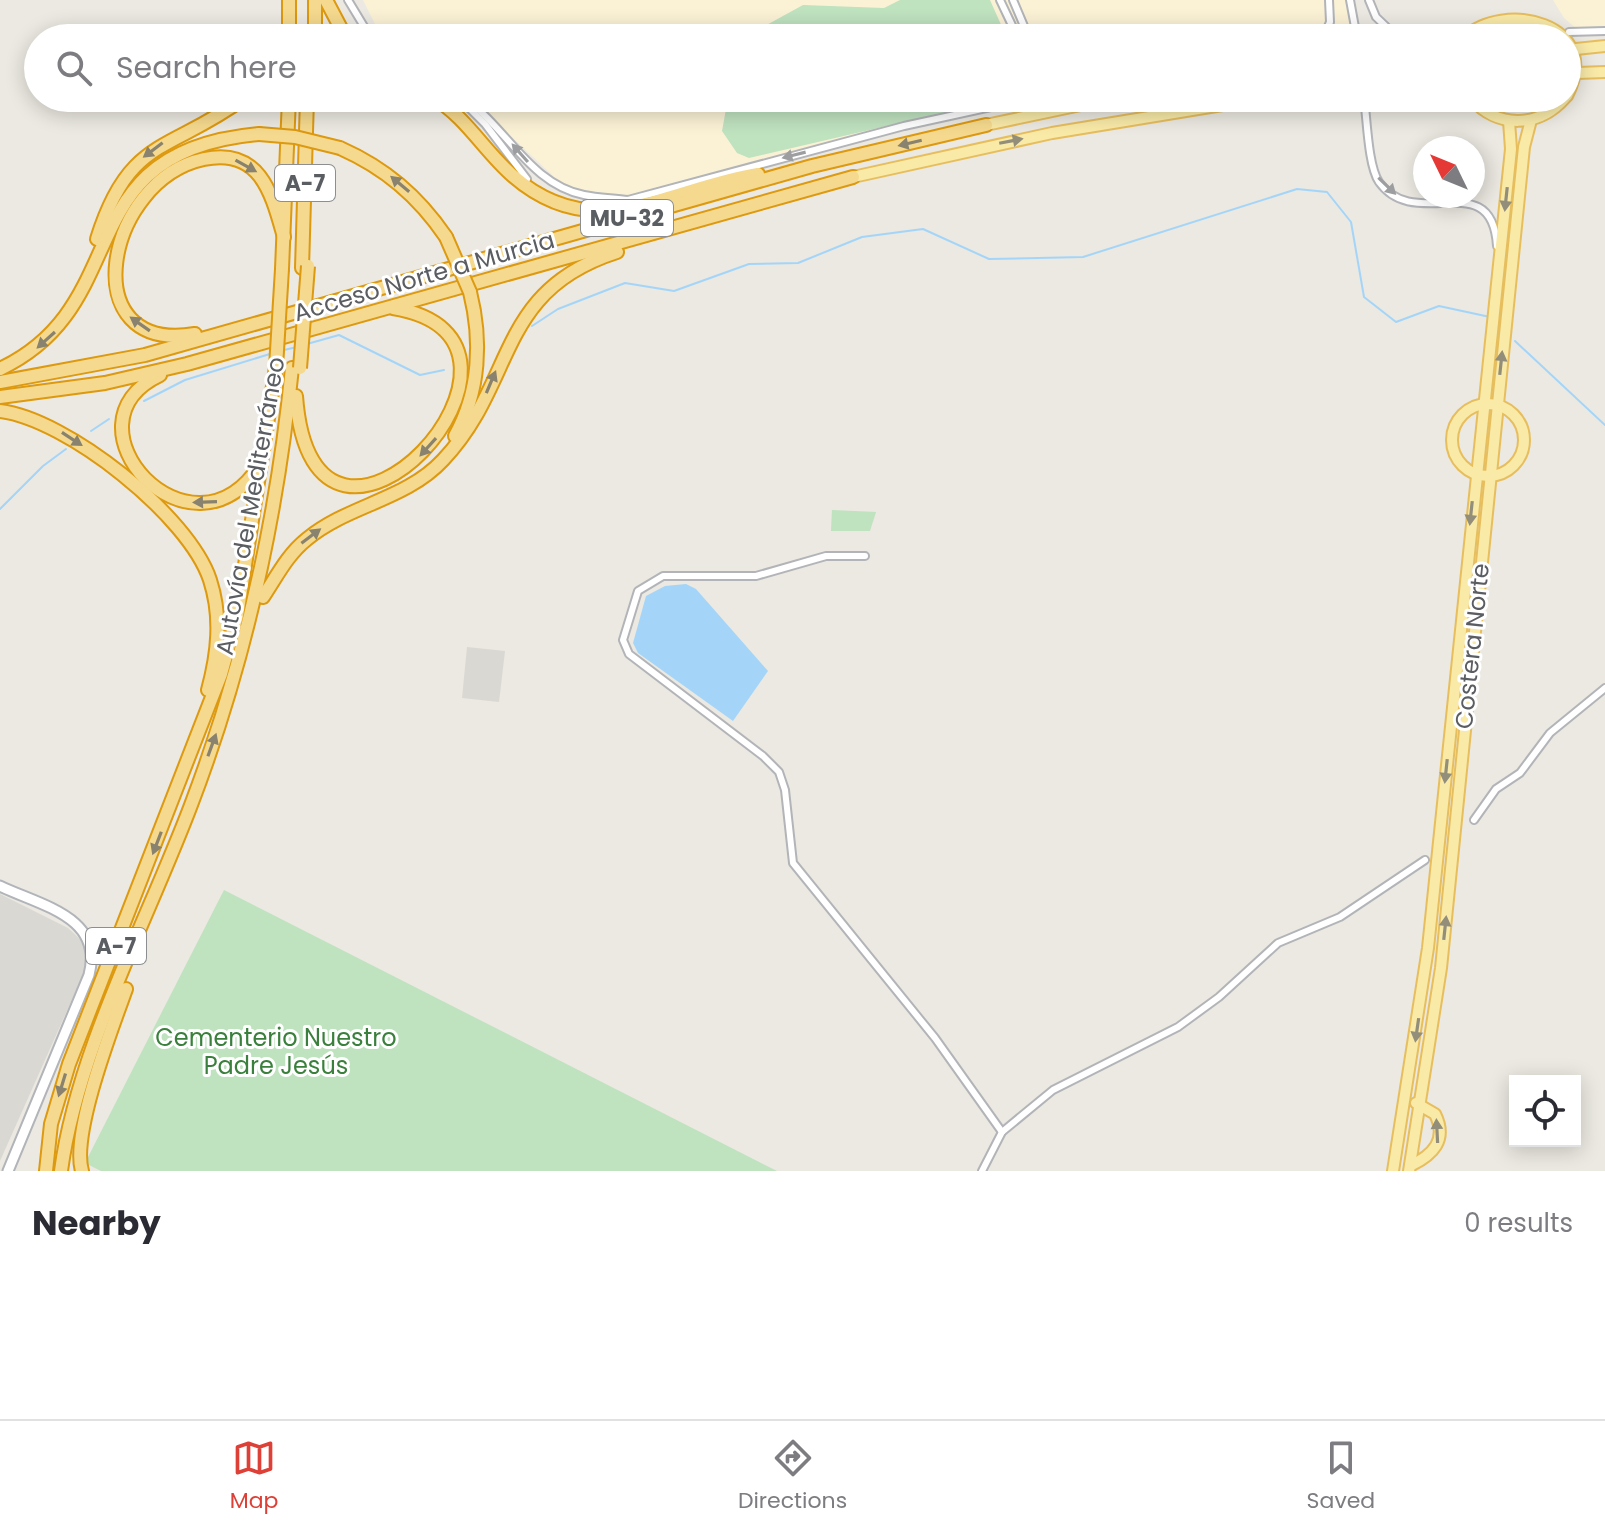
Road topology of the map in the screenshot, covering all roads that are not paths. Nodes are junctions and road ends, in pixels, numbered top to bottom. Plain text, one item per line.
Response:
1 (289, 0) edge
2 (312, 0) edge
3 (326, 0) edge
4 (348, 0) edge
5 (1000, 0) edge
6 (1013, 0) edge
7 (1329, 0) edge
8 (1350, 0) edge
9 (1369, 0) edge
10 (1485, 13) dead end
11 (1561, 21) dead end
12 (288, 24) edge
13 (312, 24) edge
14 (339, 24) edge
15 (363, 24) edge
16 (1011, 24) edge
17 (1023, 24) edge
18 (1329, 24) edge
19 (1354, 24) edge
20 (1383, 24) edge
21 (1476, 24) edge
22 (1563, 24) edge
23 (1605, 31) edge
24 (1581, 32) edge
25 (1605, 46) edge
26 (1581, 48) edge
27 (1605, 72) edge
28 (1581, 73) edge
29 (218, 112) edge
30 (288, 112) edge
31 (310, 112) edge
32 (453, 112) edge
33 (474, 112) edge
34 (478, 112) edge
35 (964, 112) edge
36 (1048, 112) edge
37 (1183, 112) edge
38 (1366, 112) edge
39 (1486, 112) edge
40 (1550, 112) edge
41 (1531, 120) junction
42 (1509, 121) junction
43 (986, 125) joint
44 (812, 166) junction
45 (853, 177) junction
46 (553, 203) junction
47 (736, 212) junction
48 (284, 237) junction
49 (1498, 278) junction
50 (79, 298) junction
51 (390, 307) junction
52 (269, 320) junction
53 (187, 364) junction
54 (296, 368) junction
55 (0, 369) edge
56 (0, 382) edge
57 (296, 396) junction
58 (0, 397) edge
59 (1484, 405) junction
60 (1497, 406) junction
61 (0, 411) edge
62 (263, 458) junction
63 (1475, 474) junction
64 (1489, 476) junction
65 (410, 485) junction
66 (865, 556) dead end
67 (263, 597) junction
68 (1605, 688) edge
69 (231, 693) junction
70 (186, 770) junction
71 (1474, 820) dead end
72 (173, 851) junction
73 (1425, 860) dead end
74 (0, 886) edge
75 (1406, 1103) junction
76 (1421, 1104) junction
77 (1002, 1132) junction
78 (1410, 1168) edge
79 (8, 1171) edge
80 (43, 1171) edge
81 (61, 1171) edge
82 (82, 1171) edge
83 (982, 1171) edge
84 (1393, 1171) edge

1 - 12 highway
2 - 13 highway
3 - 14 highway
4 - 15 street
5 - 16 street
6 - 17 street
7 - 18 street
8 - 19 street
9 - 20 street
10 - 21 main road
11 - 22 main road
23 - 24 street
25 - 26 main road
27 - 28 main road
29 -> 50 highway
30 - 48 highway, Autovía del Mediterráneo / A-7
31 - 54 highway, Autovía del Mediterráneo / A-7
32 - 46 highway
33 - 46 street
35 -> 34 street
36 - 43 main road
45 -> 37 main road
38 -> 49 street
39 - 42 main road
40 - 41 main road
41 - 42 main road
60 -> 41 main road, Costera Norte
42 -> 49 main road, Costera Norte
43 -> 44 highway, Acceso Norte a Murcia / MU-32
44 - 46 highway
44 - 52 highway, Acceso Norte a Murcia / MU-32
45 - 47 highway
45 - 58 highway, Acceso Norte a Murcia / MU-32
47 - 51 highway
65 -> 47 highway
52 -> 48 highway
48 - 62 highway, Autovía del Mediterráneo / A-7, bridge
49 - 59 main road, Costera Norte
50 -> 55 highway
65 -> 50 highway, bridge
51 - 53 highway
51 -> 57 highway
52 - 56 highway, Acceso Norte a Murcia / MU-32
53 - 58 highway
62 -> 53 highway
54 - 57 highway
54 - 69 highway, Autovía del Mediterráneo / A-7
57 - 67 highway
59 - 60 main road
59 - 63 main road, Costera Norte
59 - 63 main road
60 - 64 main road, Costera Norte
60 - 64 main road
61 -> 70 highway
62 - 70 highway, Autovía del Mediterráneo / A-7
63 - 64 main road
63 -> 75 main road, Costera Norte
76 -> 64 main road, Costera Norte
67 -> 65 highway
66 - 77 street
67 - 69 highway
68 - 71 street
72 -> 69 highway, Autovía del Mediterráneo / A-7
70 -> 80 highway, Autovía del Mediterráneo / A-7
72 - 81 highway, Autovía del Mediterráneo / A-7
72 - 82 highway
73 - 77 street
74 - 79 street
75 - 76 main road
75 - 84 main road, Costera Norte
76 - 78 main road, Costera Norte
78 -> 76 main road
77 - 83 street

